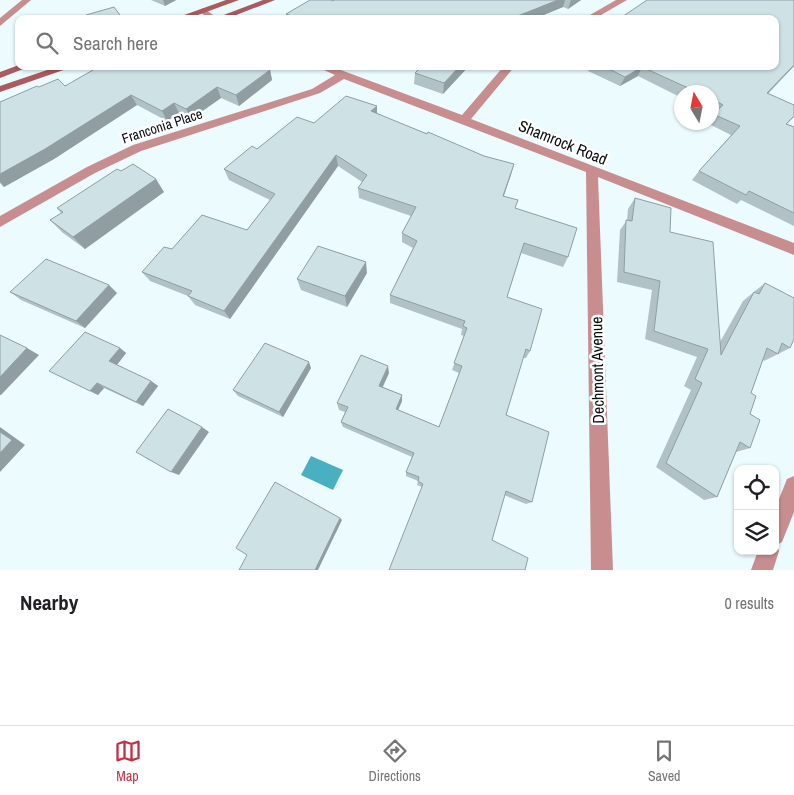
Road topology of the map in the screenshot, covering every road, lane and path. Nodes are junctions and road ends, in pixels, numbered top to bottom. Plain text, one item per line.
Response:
1 (27, 0) edge
2 (235, 0) edge
3 (271, 0) edge
4 (623, 0) edge
5 (203, 11) junction
6 (190, 15) edge
7 (210, 15) edge
8 (228, 15) edge
9 (595, 15) edge
10 (0, 22) edge
11 (15, 70) edge
12 (58, 70) edge
13 (330, 70) edge
14 (507, 70) edge
15 (0, 75) edge
16 (342, 75) junction
17 (0, 89) edge
18 (464, 120) junction
19 (592, 171) junction
20 (0, 222) edge
21 (794, 248) edge
22 (794, 486) edge
23 (779, 525) edge
24 (768, 555) edge
25 (602, 570) edge
26 (762, 570) edge

1 - 10 street
2 - 5 street
3 - 8 street
4 - 9 street
5 - 6 street
5 - 7 street
11 - 15 street
12 - 17 street
13 - 16 street, Shamrock Road
14 - 18 street
16 - 18 street, Shamrock Road
16 - 20 street, Franconia Place
18 - 19 street, Shamrock Road
19 - 21 street, Shamrock Road
19 - 25 street, Dechmont Avenue
22 - 23 street
24 - 26 street

